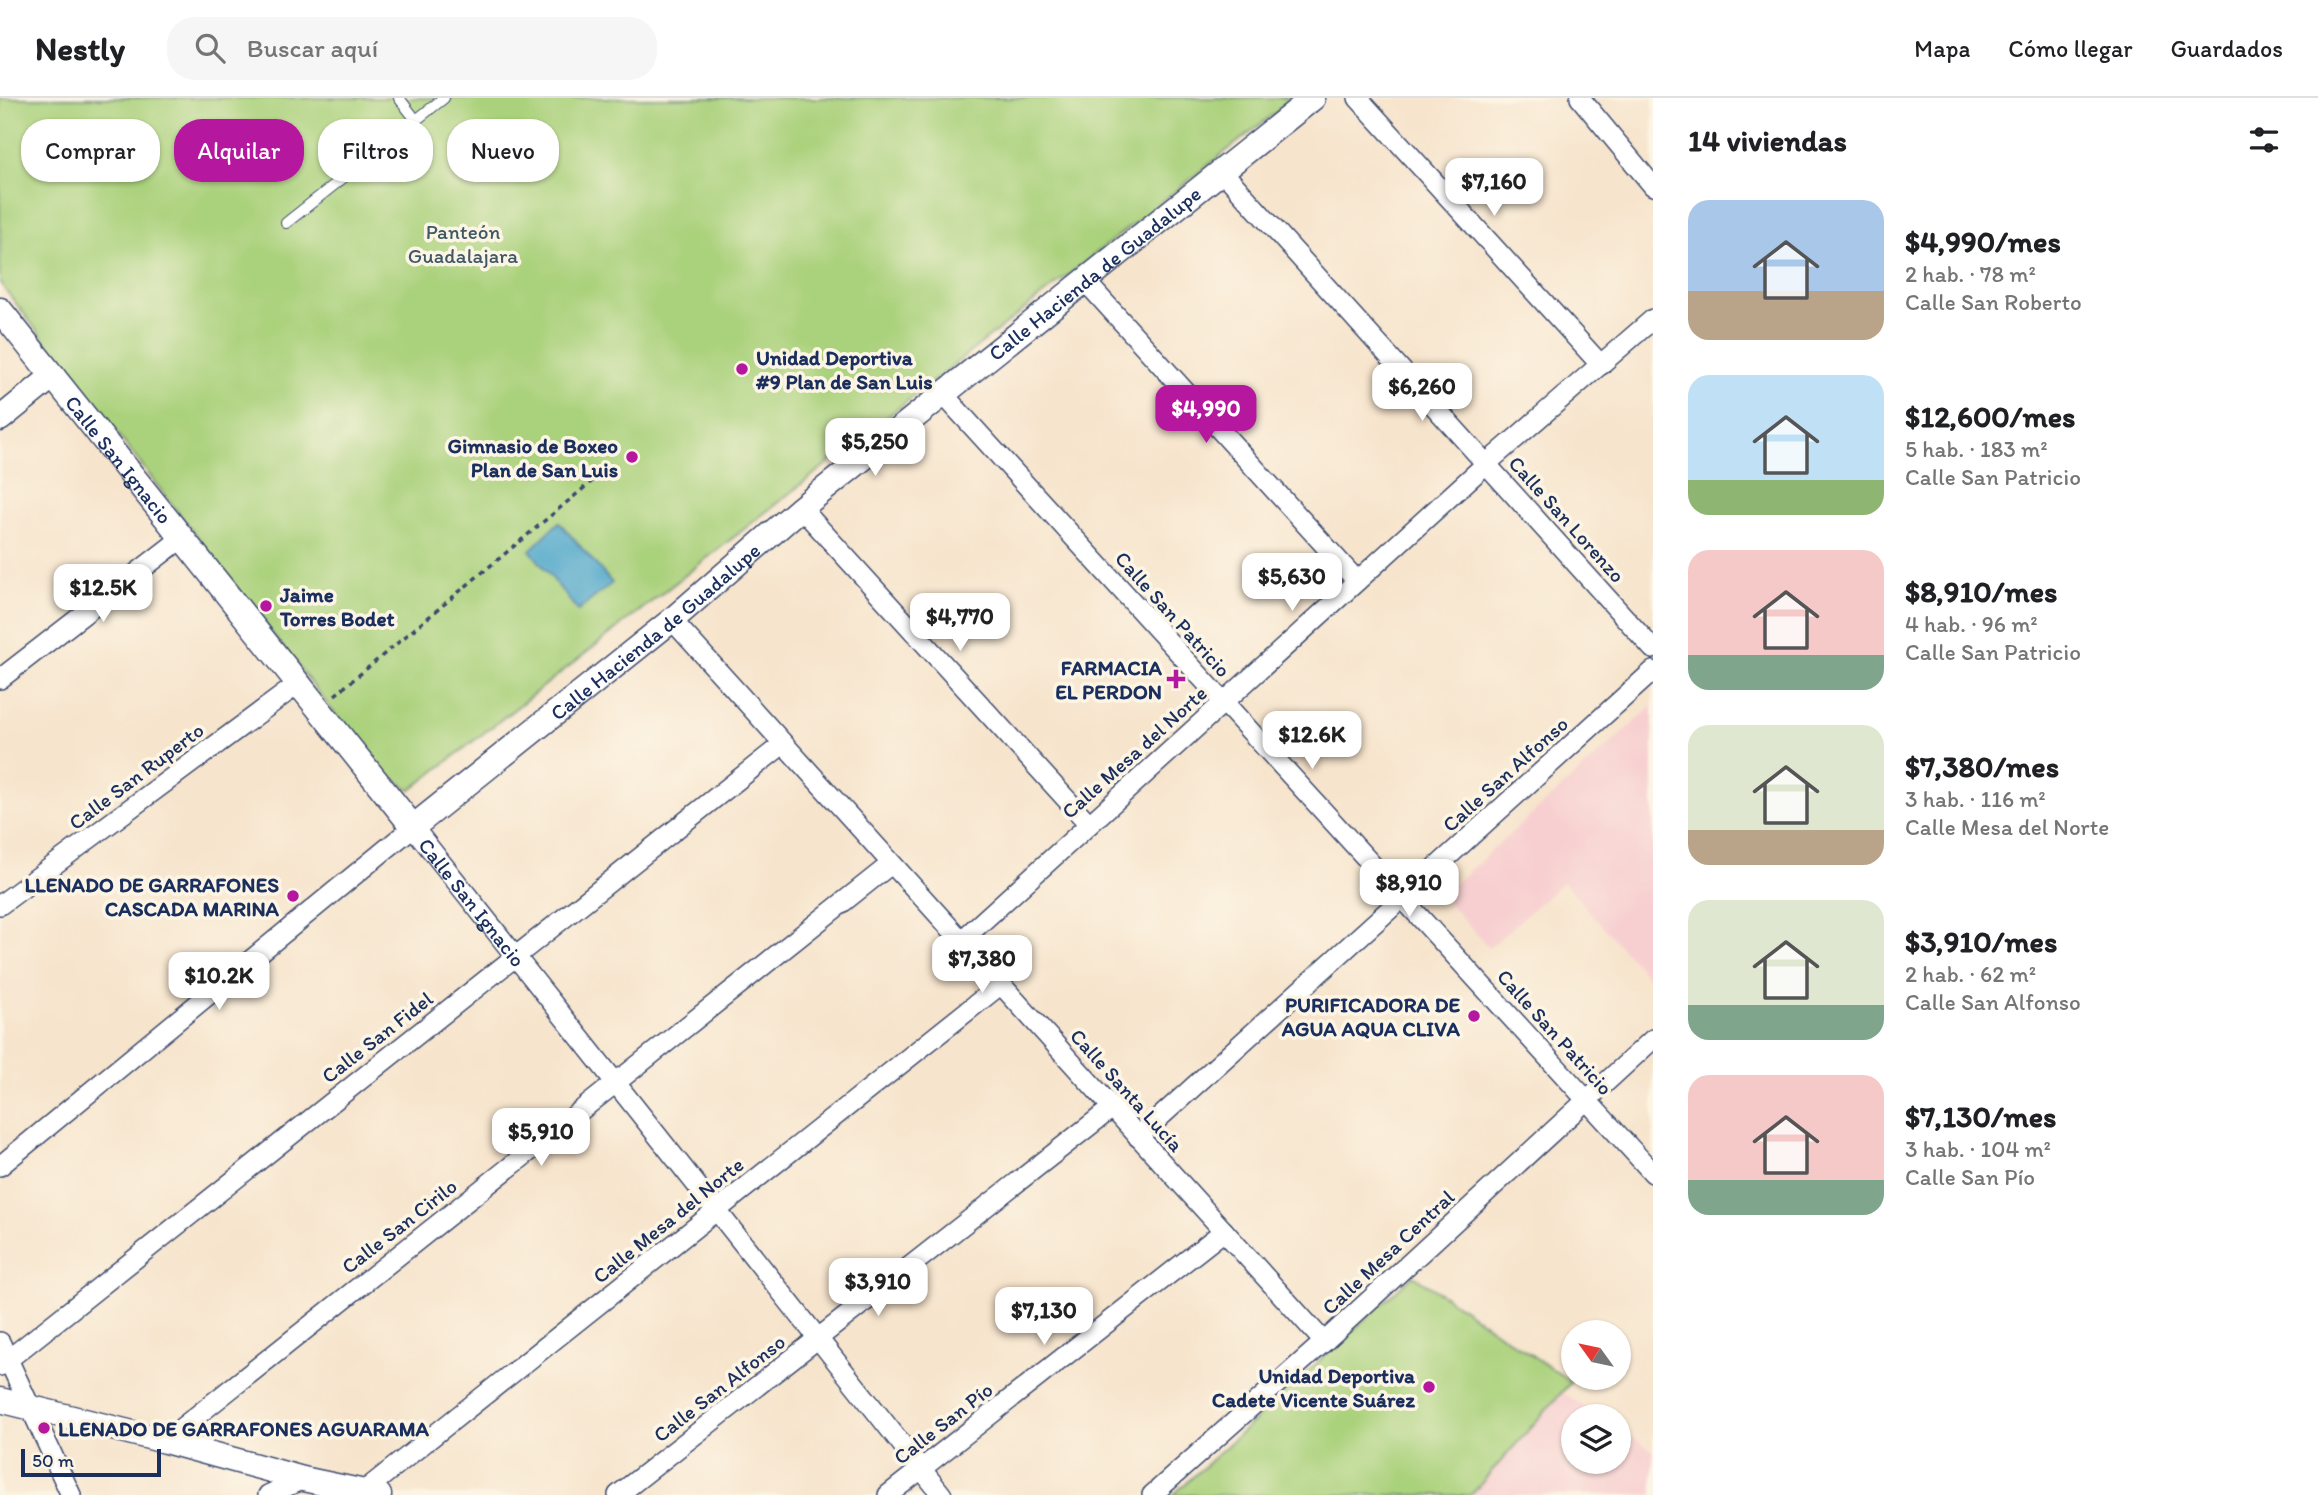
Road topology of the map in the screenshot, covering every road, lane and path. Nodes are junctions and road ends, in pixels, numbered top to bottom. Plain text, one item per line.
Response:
1 (400, 98) edge
2 (444, 98) edge
3 (1313, 98) edge
4 (1358, 98) edge
5 (1580, 98) edge
6 (415, 119) edge
7 (417, 119) edge
8 (1222, 171) junction
9 (338, 182) edge
10 (1653, 186) edge
11 (286, 223) dead end
12 (1086, 282) junction
13 (0, 310) edge
14 (1653, 319) edge
15 (1601, 365) junction
16 (53, 376) junction
17 (943, 394) junction
18 (0, 419) edge
19 (1486, 464) junction
20 (608, 468) dead end
21 (801, 508) junction
22 (182, 538) junction
23 (1357, 581) junction
24 (672, 620) junction
25 (1653, 649) edge
26 (1653, 671) edge
27 (0, 679) edge
28 (298, 684) junction
29 (345, 686) dead end
30 (1223, 703) junction
31 (783, 744) junction
32 (1089, 824) junction
33 (413, 827) junction
34 (891, 864) junction
35 (1402, 898) junction
36 (0, 905) edge
37 (961, 941) junction
38 (515, 956) junction
39 (1000, 985) junction
40 (1653, 1040) edge
41 (615, 1083) junction
42 (1587, 1100) junction
43 (1112, 1108) junction
44 (1138, 1137) junction
45 (0, 1166) edge
46 (1653, 1173) edge
47 (716, 1210) junction
48 (1224, 1231) junction
49 (818, 1339) junction
50 (1324, 1342) junction
51 (3, 1355) edge
52 (0, 1400) edge
53 (29, 1406) junction
54 (165, 1441) junction
55 (922, 1469) junction
56 (303, 1479) junction
57 (372, 1493) edge
58 (71, 1495) edge
59 (268, 1495) edge
60 (618, 1495) edge
61 (888, 1495) edge
62 (942, 1495) edge
63 (1152, 1495) edge

1 - 6 lane
2 - 7 lane
3 - 8 street, Calle Hacienda de Guadalupe
4 - 15 street
5 - 10 street
8 - 12 street, Calle Hacienda de Guadalupe
8 - 19 street, Calle San Lorenzo
9 - 11 lane
12 - 17 street, Calle Hacienda de Guadalupe
12 - 23 street
13 - 16 street, Calle San Ignacio
14 - 15 street, Calle Mesa del Norte
15 - 19 street, Calle Mesa del Norte
16 - 18 street
16 - 22 street, Calle San Ignacio
17 - 21 street, Calle Hacienda de Guadalupe
17 - 30 street, Calle San Patricio
19 - 23 street, Calle Mesa del Norte
19 - 25 street, Calle San Lorenzo
20 - 29 path
21 - 24 street, Calle Hacienda de Guadalupe
21 - 32 street
22 - 27 street
22 - 28 street, Calle San Ignacio
23 - 30 street, Calle Mesa del Norte
24 - 31 street, Calle Santa Lucía
24 - 33 street, Calle Hacienda de Guadalupe
26 - 35 street, Calle San Alfonso
28 - 33 street, Calle San Ignacio
28 - 36 street, Calle San Ruperto
30 - 32 street, Calle Mesa del Norte
30 - 35 street, Calle San Patricio
31 - 34 street, Calle Santa Lucía
31 - 38 street, Calle San Fidel
32 - 37 street, Calle Mesa del Norte
33 - 38 street, Calle San Ignacio
33 - 45 street, Calle Hacienda de Guadalupe
34 - 37 street, Calle Santa Lucía
34 - 41 street, Calle San Cirilo
35 - 42 street, Calle San Patricio
35 - 44 street, Calle San Alfonso
37 - 39 street, Calle Santa Lucía
38 - 41 street, Calle San Ignacio
38 - 51 street, Calle San Fidel
39 - 43 street, Calle Santa Lucía
39 - 47 street, Calle Mesa del Norte
40 - 42 street, Calle Mesa Central
41 - 47 street, Calle San Ignacio
41 - 54 street, Calle San Cirilo
42 - 46 street, Calle San Patricio
42 - 50 street, Calle Mesa Central
43 - 44 street, Calle Santa Lucía
43 - 49 street, Calle San Alfonso
44 - 48 street, Calle Santa Lucía
47 - 49 street, Calle San Ignacio
47 - 57 street, Calle Mesa del Norte
48 - 50 street, Calle Santa Lucía
48 - 55 street, Calle San Pío
49 - 55 street, Calle San Ignacio
49 - 60 street, Calle San Alfonso
50 - 63 street, Calle Mesa Central
51 - 53 street
52 - 53 street
53 - 54 street
53 - 58 street
54 - 56 street
55 - 61 street, Calle San Pío
55 - 62 street, Calle San Ignacio
56 - 57 street
56 - 59 street

